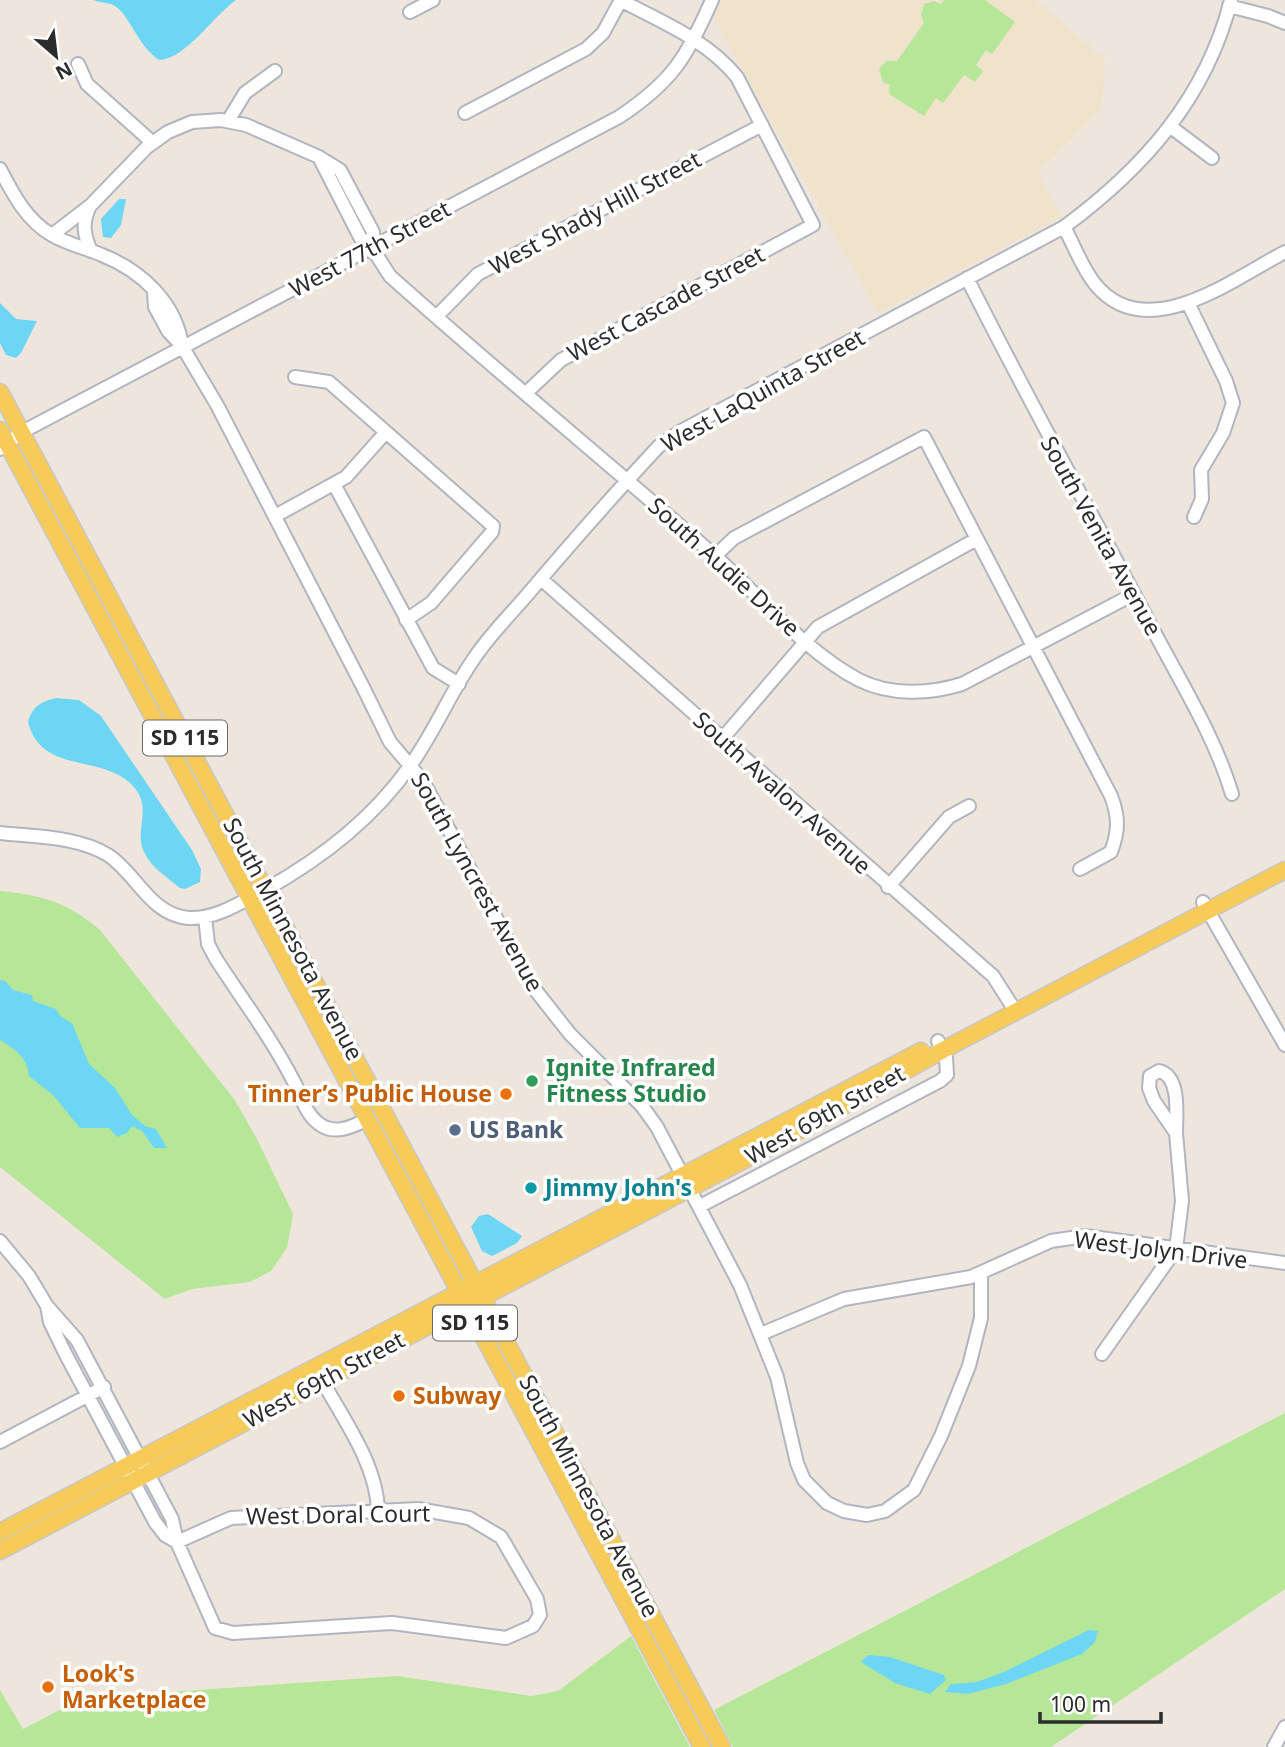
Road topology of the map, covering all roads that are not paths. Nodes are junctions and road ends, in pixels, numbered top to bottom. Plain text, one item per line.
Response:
1 (433, 0) edge
2 (620, 0) edge
3 (712, 0) edge
4 (1230, 3) edge
5 (410, 12) dead end
6 (1285, 23) edge
7 (694, 39) junction
8 (78, 64) dead end
9 (275, 71) dead end
10 (465, 113) dead end
11 (228, 121) junction
12 (762, 125) junction
13 (1171, 127) junction
14 (153, 143) junction
15 (1212, 158) dead end
16 (0, 169) edge
17 (91, 205) junction
18 (1064, 227) junction
19 (52, 235) junction
20 (372, 247) junction
21 (91, 251) junction
22 (1285, 252) edge
23 (967, 278) junction
24 (1188, 303) junction
25 (438, 316) junction
26 (182, 346) junction
27 (295, 377) dead end
28 (0, 392) edge
29 (526, 393) junction
30 (22, 432) junction
31 (386, 432) junction
32 (2, 438) edge
33 (626, 481) junction
34 (334, 484) junction
35 (275, 516) junction
36 (1194, 517) dead end
37 (975, 540) junction
38 (715, 556) junction
39 (541, 579) junction
40 (1134, 594) junction
41 (406, 620) junction
42 (806, 640) junction
43 (1033, 647) junction
44 (459, 684) junction
45 (722, 739) junction
46 (411, 765) junction
47 (1232, 794) dead end
48 (969, 806) dead end
49 (0, 833) edge
50 (1285, 859) edge
51 (1080, 869) dead end
52 (1285, 870) edge
53 (888, 887) junction
54 (266, 889) junction
55 (249, 898) junction
56 (1205, 906) junction
57 (205, 917) junction
58 (1013, 1008) junction
59 (1285, 1045) edge
60 (941, 1046) junction
61 (368, 1119) junction
62 (1176, 1133) dead end
63 (687, 1182) junction
64 (700, 1206) junction
65 (0, 1241) edge
66 (1176, 1250) junction
67 (1285, 1263) edge
68 (981, 1274) junction
69 (479, 1289) junction
70 (462, 1298) junction
71 (47, 1306) junction
72 (761, 1334) junction
73 (1102, 1354) dead end
74 (318, 1373) junction
75 (104, 1387) junction
76 (87, 1396) junction
77 (0, 1442) edge
78 (146, 1465) junction
79 (125, 1466) junction
80 (133, 1481) junction
81 (378, 1511) junction
82 (0, 1532) edge
83 (177, 1542) junction
84 (0, 1551) edge
85 (1285, 1727) edge
86 (702, 1747) edge
87 (722, 1747) edge
88 (1274, 1747) edge

1 - 5 street
2 - 7 street
2 - 10 street
3 - 7 street, West 77th Street
4 - 6 street
4 - 13 street, West LaQuinta Street
7 - 12 street
7 - 20 street, West 77th Street
8 - 14 street
9 - 11 street
11 - 14 street
11 - 20 street, South Audie Drive
12 - 25 street, West Shady Hill Street
12 - 29 street, West Cascade Street
13 - 15 street
13 - 18 street, West LaQuinta Street
14 - 17 street
16 - 19 street, South Lyncrest Avenue
17 - 19 street
17 - 21 street
18 - 23 street, West LaQuinta Street
18 - 24 street
19 - 21 street, South Lyncrest Avenue
20 - 25 street, South Audie Drive
20 - 26 street, West 77th Street
21 - 26 street, South Lyncrest Avenue
22 - 24 street
23 - 33 street, West LaQuinta Street
23 - 40 street, South Venita Avenue
24 - 36 street
25 - 29 street, South Audie Drive
26 - 30 street, West 77th Street
26 - 35 street, South Lyncrest Avenue
27 - 31 street
28 - 30 main road, South Minnesota Avenue / SD 115
29 - 33 street, South Audie Drive
30 - 32 street, West 77th Street
30 - 54 main road, South Minnesota Avenue / SD 115
31 - 34 street
31 - 41 street
32 - 55 main road, South Minnesota Avenue / SD 115
33 - 38 street, South Audie Drive
33 - 39 street, West LaQuinta Street
34 - 35 street
34 - 41 street
35 - 46 street, South Lyncrest Avenue
37 - 38 street
37 - 42 street
37 - 43 street
38 - 42 street, South Audie Drive
39 - 44 street, West LaQuinta Street
39 - 45 street, South Avalon Avenue
40 - 43 street, South Audie Drive
40 - 47 street, South Venita Avenue
41 - 44 street
42 - 43 street, South Audie Drive
42 - 45 street
43 - 51 street
44 - 46 street, West LaQuinta Street
45 - 53 street, South Avalon Avenue
46 - 54 street, West LaQuinta Street
46 - 63 street, South Lyncrest Avenue
48 - 53 street
49 - 57 street
50 - 56 main road, West 69th Street
52 - 56 main road, West 69th Street
53 - 58 street, South Avalon Avenue
54 - 55 street, West LaQuinta Street
54 - 69 main road, South Minnesota Avenue / SD 115
55 - 57 street, West LaQuinta Street
55 - 61 main road, South Minnesota Avenue / SD 115
56 - 58 main road, West 69th Street
56 - 59 street
57 - 61 street
58 - 60 main road, West 69th Street
60 - 63 main road, West 69th Street
60 - 64 street, West 69th Street
61 - 70 main road, South Minnesota Avenue / SD 115
62 - 66 street
63 - 64 street, South Lyncrest Avenue
63 - 69 main road, West 69th Street
64 - 72 street, South Lyncrest Avenue
65 - 71 street
66 - 67 street, West Jolyn Drive
66 - 68 street, West Jolyn Drive
66 - 73 street
68 - 72 street, West Jolyn Drive
68 - 72 street, South Lyncrest Avenue
69 - 70 main road, West 69th Street
69 - 87 main road, South Minnesota Avenue / SD 115
70 - 74 main road, West 69th Street
70 - 86 main road, South Minnesota Avenue / SD 115
71 - 75 street
71 - 76 street
74 - 78 main road, West 69th Street
74 - 81 street
75 - 76 street
75 - 78 street
76 - 77 street
76 - 79 street
78 - 79 main road
78 - 80 main road
78 - 83 street
79 - 80 street
79 - 82 main road
80 - 83 street
80 - 84 main road
81 - 83 street, West Doral Court
81 - 83 street, West Doral Court
85 - 88 street

